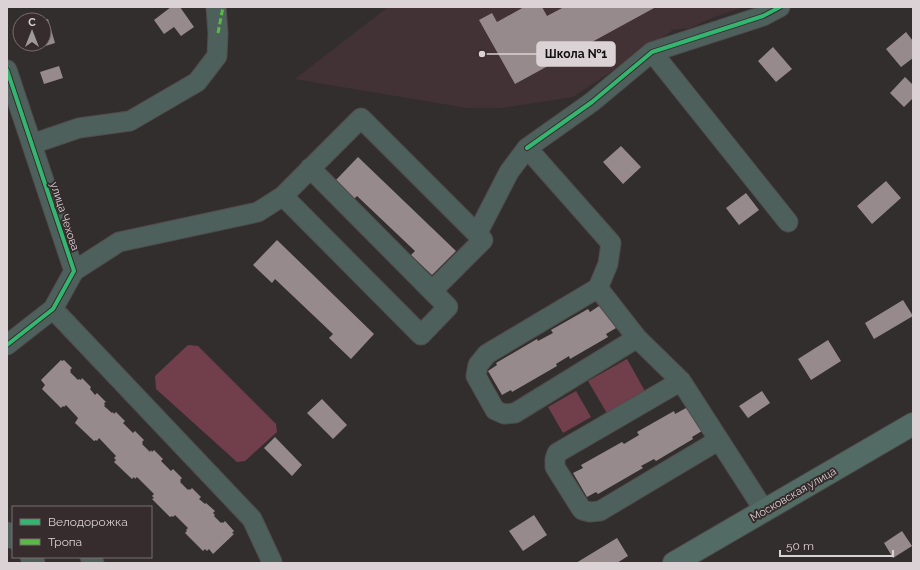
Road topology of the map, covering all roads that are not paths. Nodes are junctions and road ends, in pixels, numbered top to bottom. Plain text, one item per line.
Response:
1 (216, 7) edge
2 (780, 7) edge
3 (652, 52) junction
4 (7, 70) edge
5 (32, 144) junction
6 (527, 148) junction
7 (310, 168) junction
8 (283, 196) junction
9 (788, 222) dead end
10 (477, 234) junction
11 (74, 270) junction
12 (598, 288) junction
13 (432, 291) junction
14 (53, 309) junction
15 (637, 338) junction
16 (7, 345) edge
17 (681, 381) junction
18 (913, 424) edge
19 (719, 440) junction
20 (764, 510) junction
21 (272, 563) edge
22 (674, 563) edge

1 - 5 street
2 - 3 street
3 - 6 street
3 - 9 street
4 - 5 street, улица Чехова
5 - 11 street, улица Чехова
6 - 10 street
6 - 12 street
7 - 8 street
7 - 10 street
7 - 13 street
8 - 11 street
8 - 13 street
10 - 13 street
11 - 14 street
12 - 15 street
12 - 15 street
14 - 16 street
14 - 21 street
15 - 17 street
17 - 19 street
17 - 19 street
18 - 20 main road, Московская улица
19 - 20 street
20 - 22 main road, Московская улица

